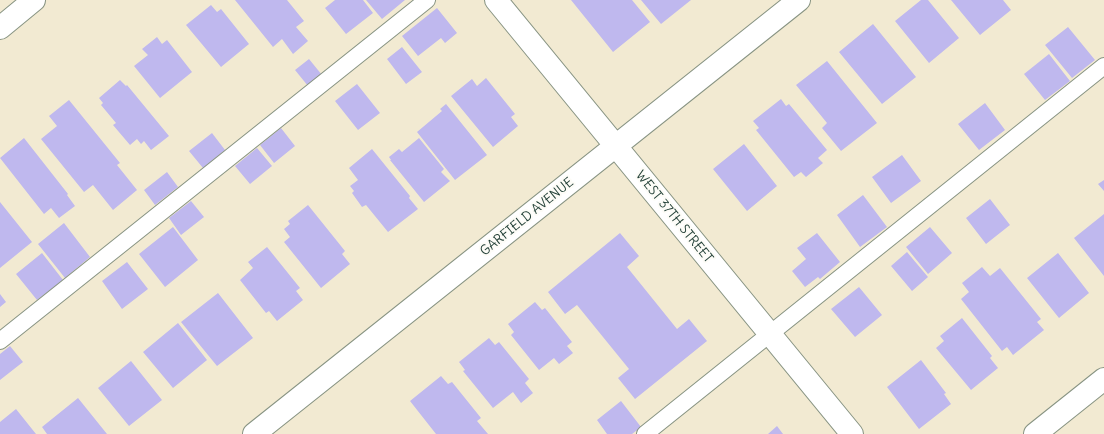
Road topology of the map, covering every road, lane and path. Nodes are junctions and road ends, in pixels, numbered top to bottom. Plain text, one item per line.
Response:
1 (34, 0) edge
2 (427, 0) edge
3 (496, 0) edge
4 (799, 0) edge
5 (0, 28) edge
6 (1104, 66) edge
7 (616, 146) junction
8 (770, 334) junction
9 (0, 341) edge
10 (1104, 379) edge
11 (254, 434) edge
12 (645, 434) edge
13 (852, 434) edge
14 (1035, 434) edge

1 - 5 street
2 - 9 lane
3 - 7 street, WEST 37TH STREET
4 - 7 street, GARFIELD AVENUE
6 - 8 lane
7 - 8 street, WEST 37TH STREET
7 - 11 street, GARFIELD AVENUE
8 - 12 lane
8 - 13 street, WEST 37TH STREET
10 - 14 street

